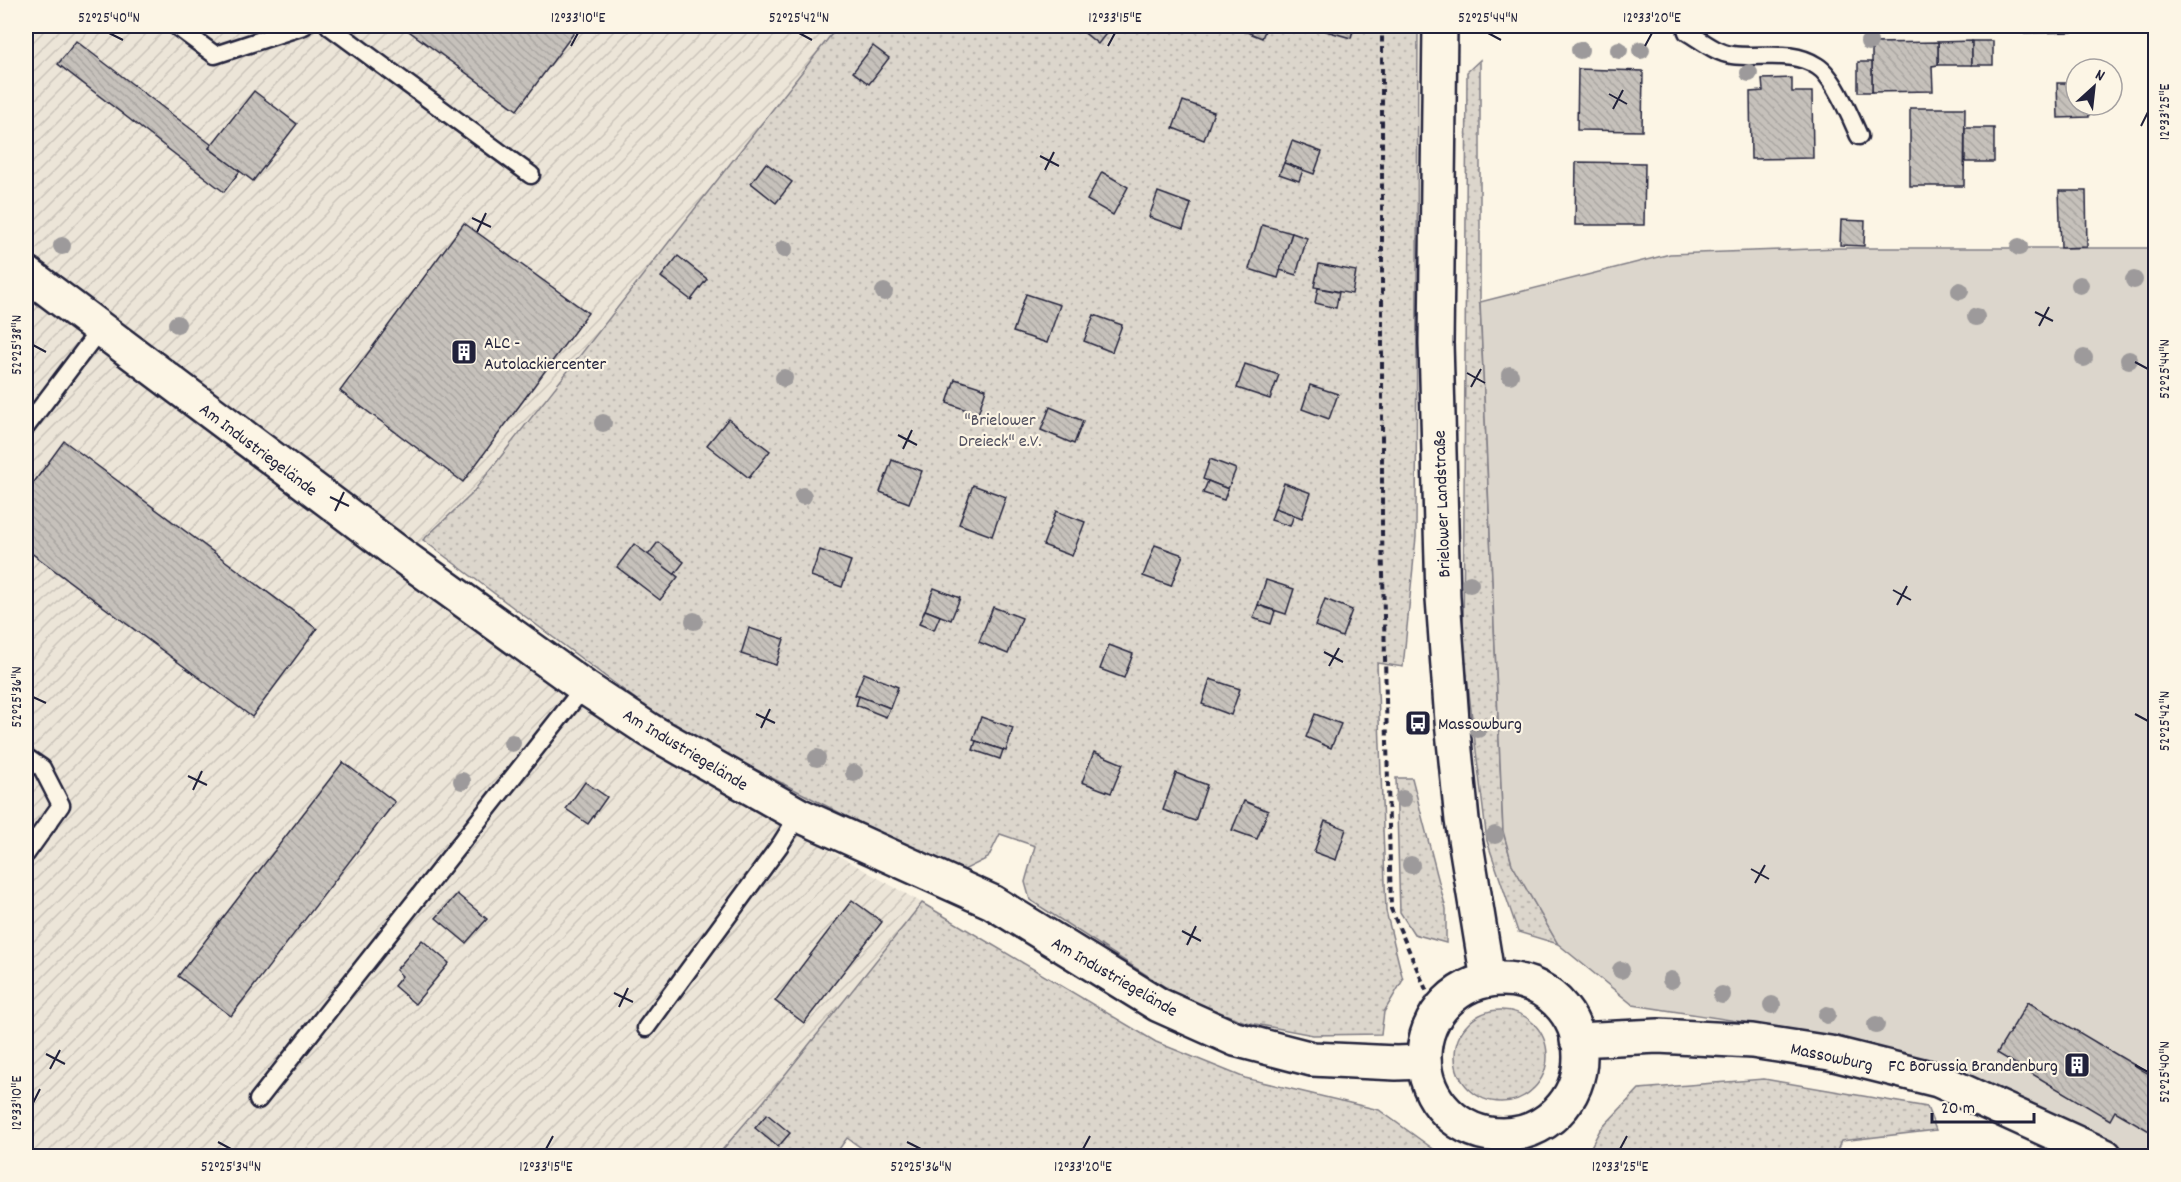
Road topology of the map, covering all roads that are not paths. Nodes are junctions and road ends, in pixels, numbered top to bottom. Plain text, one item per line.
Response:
1 (176, 26) edge
2 (304, 26) edge
3 (329, 26) edge
4 (1440, 26) edge
5 (1687, 32) dead end
6 (1859, 136) dead end
7 (531, 176) dead end
8 (26, 273) edge
9 (100, 329) junction
10 (26, 427) edge
11 (584, 687) junction
12 (26, 758) edge
13 (799, 815) junction
14 (26, 854) edge
15 (1488, 980) junction
16 (646, 1028) dead end
17 (1577, 1040) junction
18 (1424, 1062) junction
19 (258, 1100) dead end
20 (1518, 1146) edge
21 (2105, 1156) edge

1 - 2 lane
3 - 7 lane
4 - 15 street, Brielower Landstraße
5 - 6 lane
8 - 9 street, Am Industriegelände
9 - 10 lane
9 - 11 street, Am Industriegelände
11 - 13 street, Am Industriegelände
11 - 19 lane
12 - 14 lane
13 - 16 lane
13 - 18 street, Am Industriegelände
15 - 17 street
15 - 18 street
17 - 20 street
17 - 21 street, Massowburg
18 - 20 street

